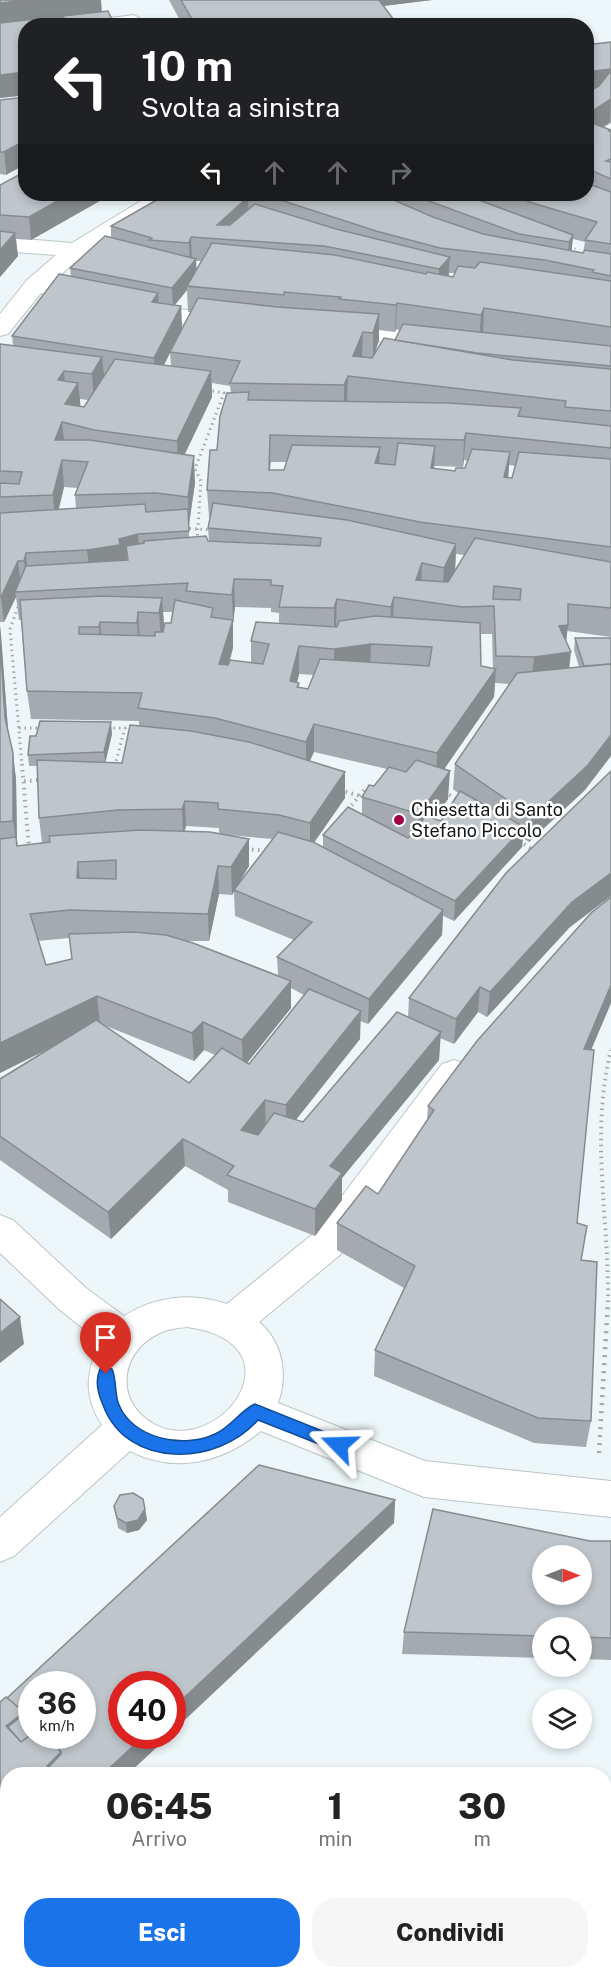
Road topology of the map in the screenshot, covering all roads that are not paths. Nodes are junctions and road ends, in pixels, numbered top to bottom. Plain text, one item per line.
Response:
1 (124, 0) edge
2 (133, 18) edge
3 (155, 201) edge
4 (0, 244) edge
5 (76, 249) junction
6 (35, 285) junction
7 (255, 324) edge
8 (0, 329) edge
9 (312, 330) edge
10 (463, 344) edge
11 (472, 1051) edge
12 (0, 1230) edge
13 (232, 1322) junction
14 (124, 1338) junction
15 (255, 1411) junction
16 (127, 1428) junction
17 (604, 1499) edge
18 (0, 1544) edge

1 - 2 street
3 - 5 street
4 - 5 street
5 - 6 street
6 - 7 street
6 - 8 street
9 - 10 street
11 - 13 street
12 - 14 street
13 - 14 street
13 - 15 street
14 - 16 street
15 - 16 street
15 - 17 street
16 - 18 street

